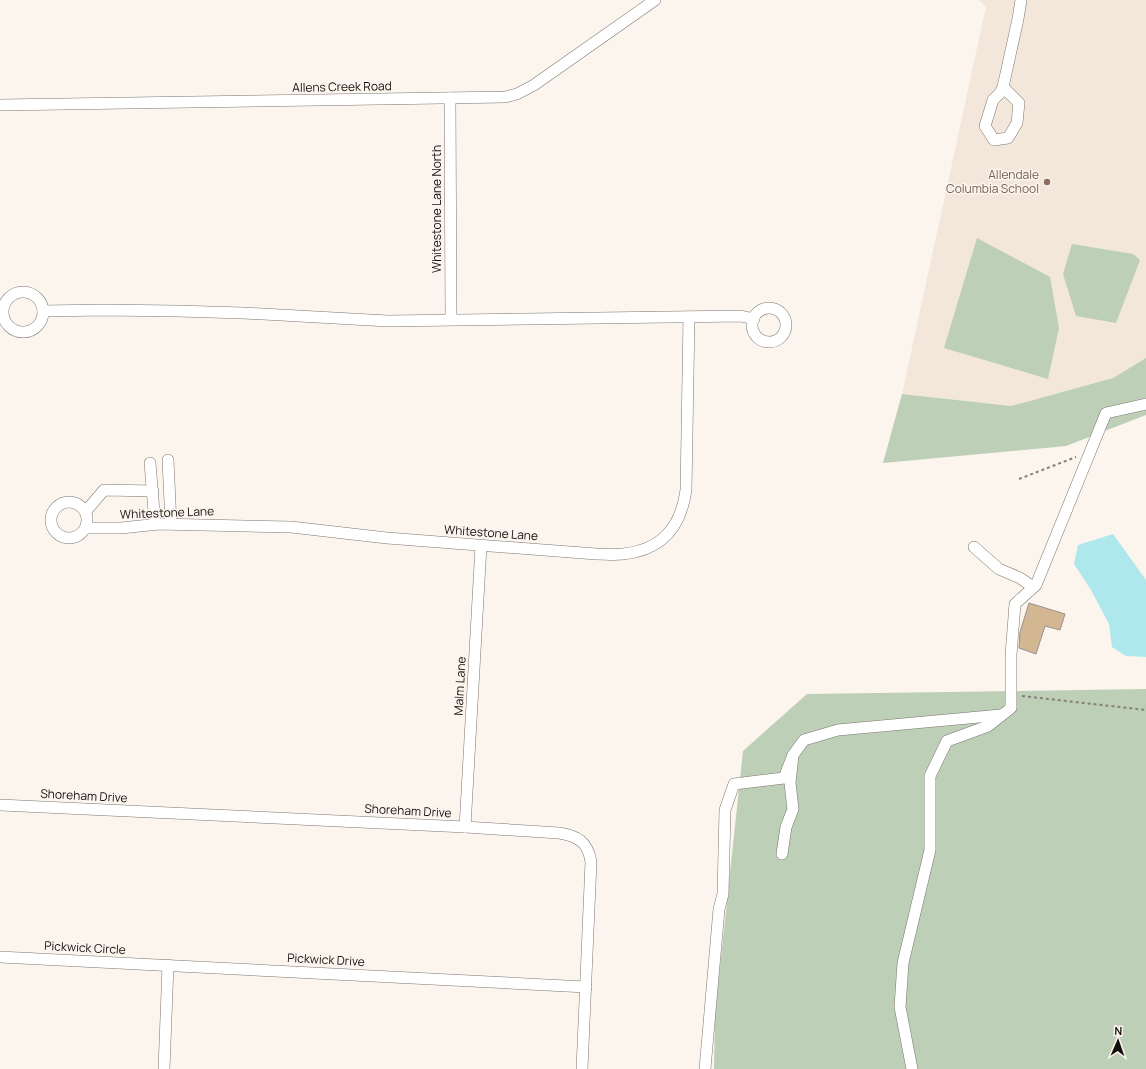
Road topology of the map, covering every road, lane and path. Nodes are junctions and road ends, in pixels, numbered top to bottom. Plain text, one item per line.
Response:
1 (655, 0) edge
2 (1021, 0) edge
3 (1003, 87) dead end
4 (450, 98) junction
5 (0, 105) edge
6 (43, 311) dead end
7 (689, 317) junction
8 (451, 319) junction
9 (754, 319) dead end
10 (1146, 404) edge
11 (1090, 452) junction
12 (168, 460) dead end
13 (150, 463) dead end
14 (1019, 479) dead end
15 (153, 491) junction
16 (86, 511) junction
17 (155, 524) junction
18 (171, 524) junction
19 (86, 528) junction
20 (481, 546) junction
21 (974, 547) dead end
22 (1033, 587) junction
23 (1011, 696) junction
24 (1146, 710) edge
25 (1001, 715) junction
26 (793, 756) junction
27 (0, 805) edge
28 (465, 827) junction
29 (782, 854) dead end
30 (0, 957) edge
31 (168, 965) junction
32 (586, 988) junction
33 (164, 1069) edge
34 (582, 1069) edge
35 (705, 1069) edge
36 (912, 1069) edge

1 - 4 street, Allens Creek Road
2 - 3 street
4 - 5 street, Allens Creek Road
4 - 8 street, Whitestone Lane North
6 - 8 street
7 - 8 street
7 - 9 street
7 - 20 street, Whitestone Lane
10 - 11 street
11 - 14 path
11 - 22 street
12 - 18 street
13 - 15 street
15 - 16 street
15 - 17 street
16 - 19 street
16 - 19 street, Whitestone Lane
17 - 18 street, Whitestone Lane
17 - 19 street, Whitestone Lane
18 - 20 street, Whitestone Lane
20 - 28 street, Malm Lane
21 - 22 street
22 - 23 street
23 - 24 path
23 - 25 street
25 - 26 street
25 - 36 street
26 - 29 street
26 - 35 street
27 - 28 street, Shoreham Drive
28 - 32 street, Shoreham Drive
30 - 31 street, Pickwick Circle
31 - 32 street, Pickwick Drive
31 - 33 street
32 - 34 street, Shoreham Drive

